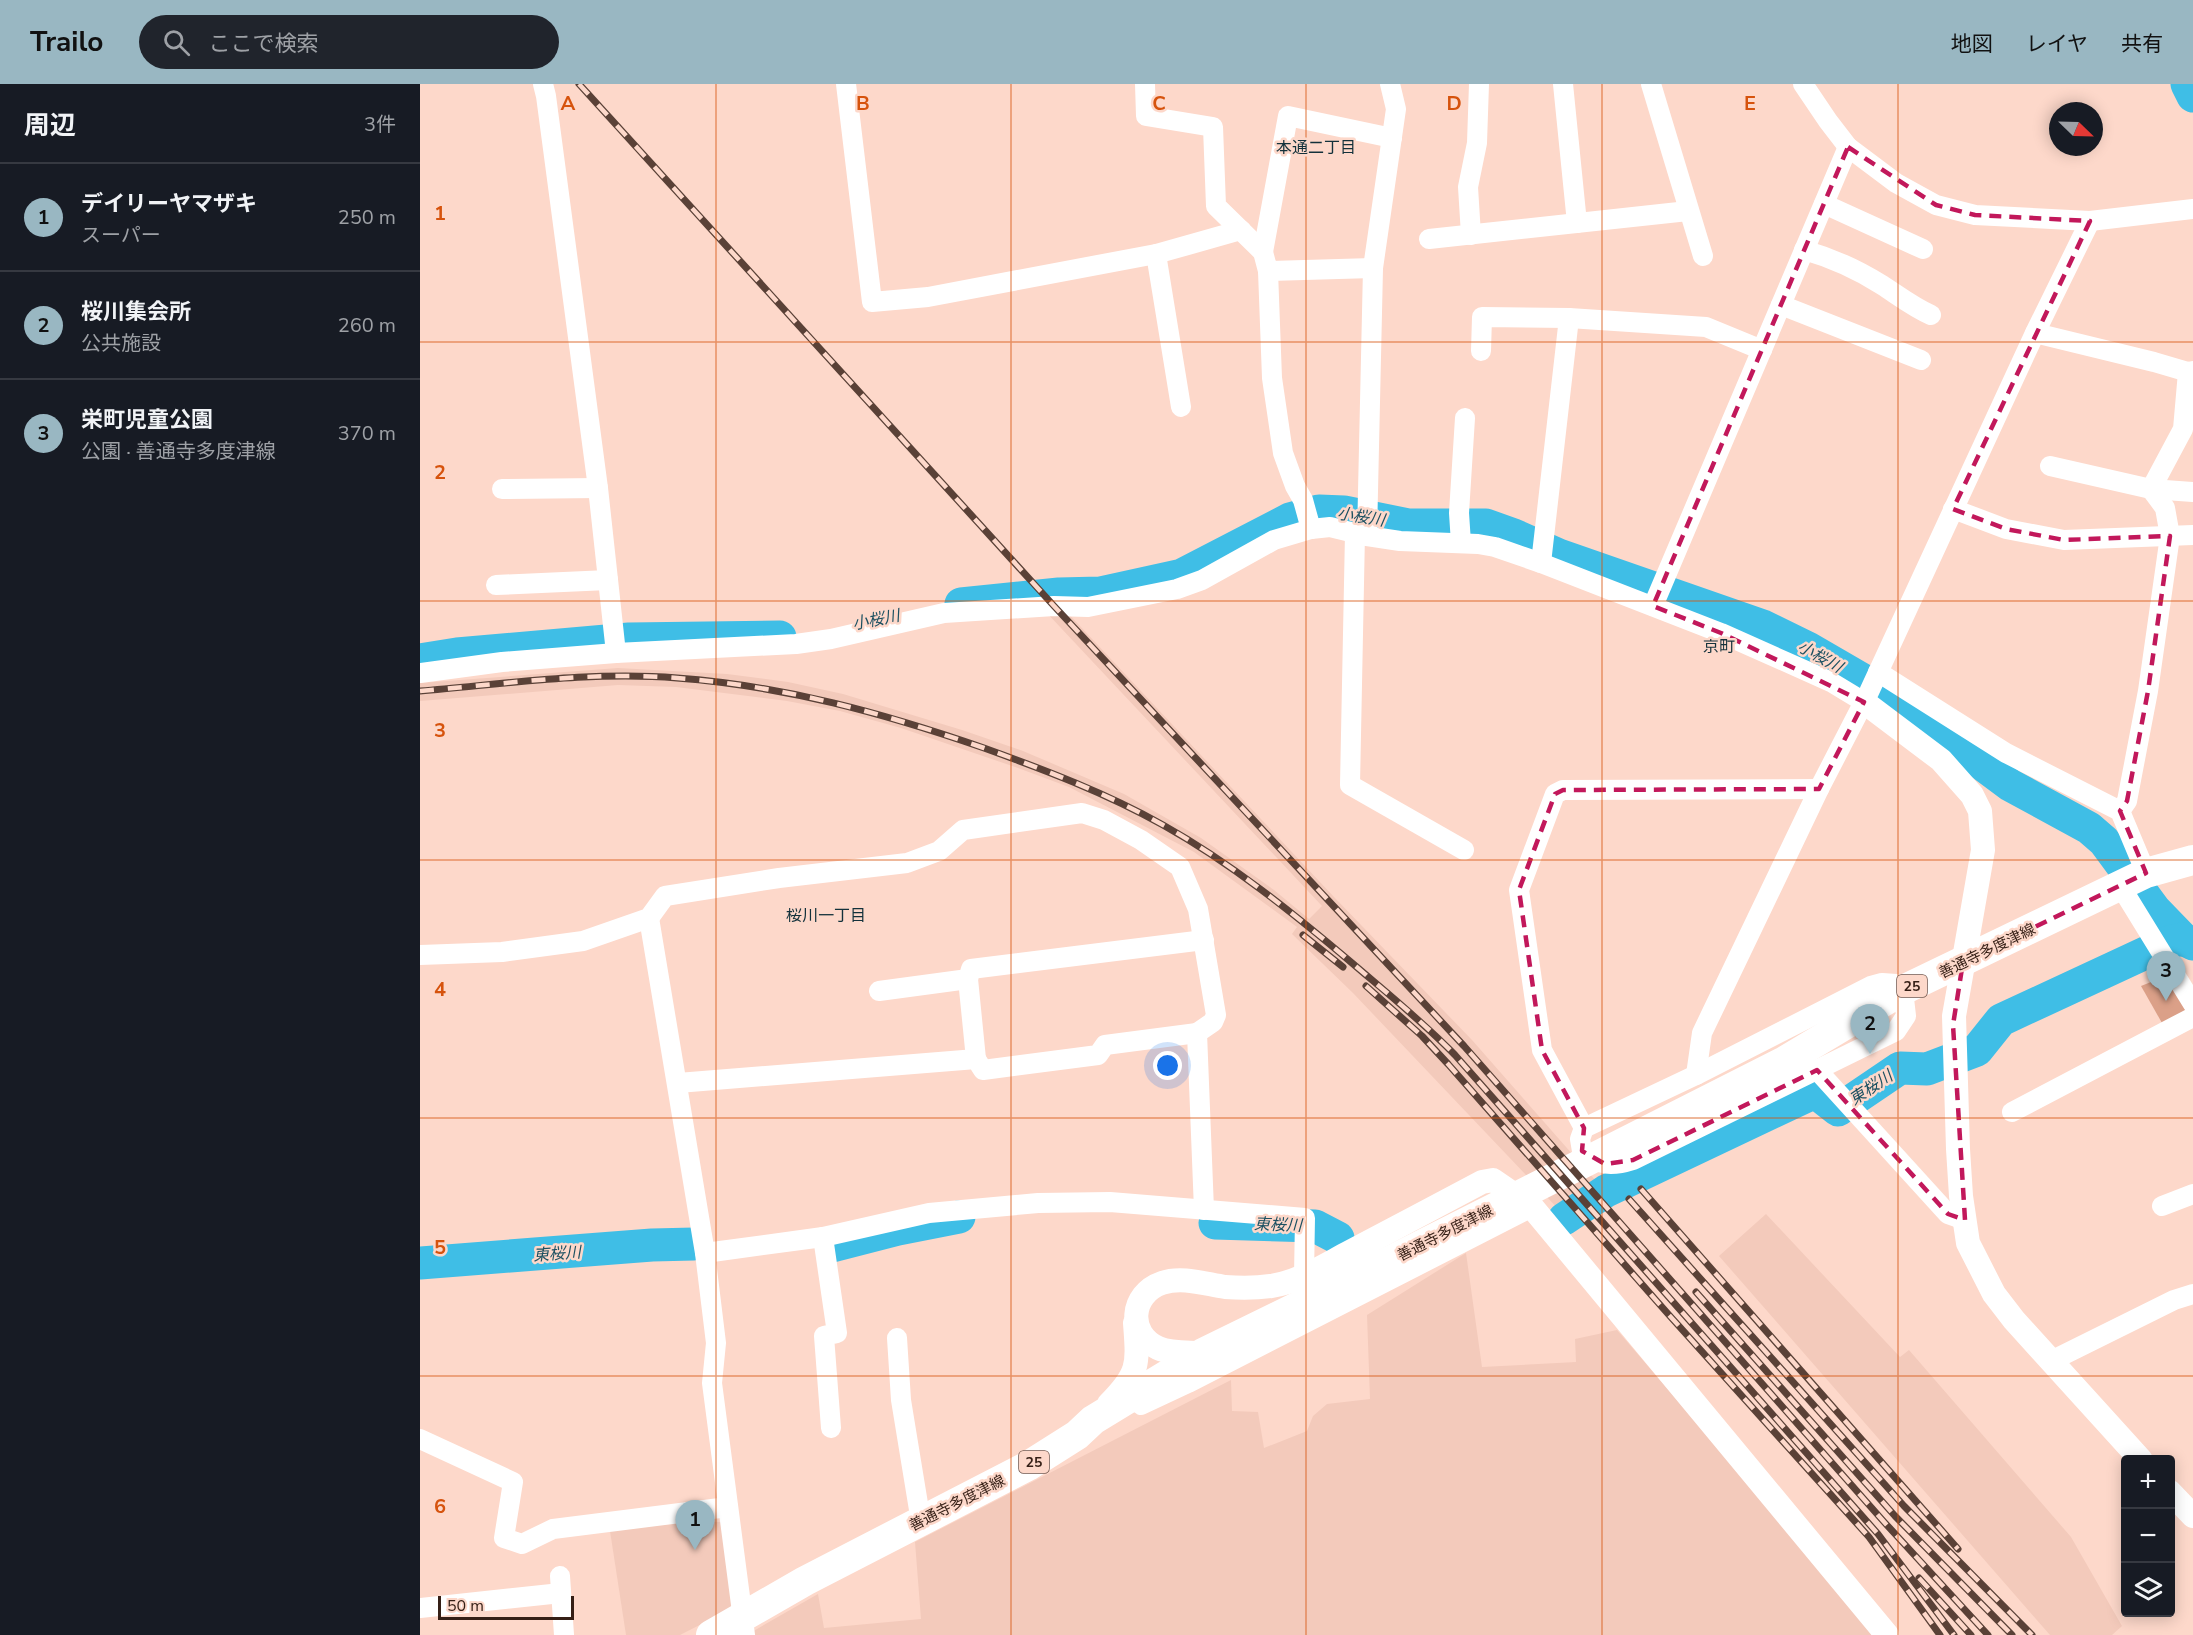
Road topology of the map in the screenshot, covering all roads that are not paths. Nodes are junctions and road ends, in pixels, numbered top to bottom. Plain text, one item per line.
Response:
1 (543, 84) edge
2 (846, 84) edge
3 (1146, 84) edge
4 (1390, 84) edge
5 (1479, 84) edge
6 (1563, 84) edge
7 (1651, 84) edge
8 (1803, 84) edge
9 (1392, 138) junction
10 (1848, 147) junction
11 (1824, 204) junction
12 (2193, 209) edge
13 (1688, 211) junction
14 (2090, 222) junction
15 (1577, 224) junction
16 (1241, 230) junction
17 (1471, 235) junction
18 (1428, 239) dead end
19 (1923, 249) dead end
20 (1804, 250) junction
21 (1156, 254) junction
22 (1702, 256) dead end
23 (1265, 262) junction
24 (1373, 268) junction
25 (1781, 305) junction
26 (1931, 315) dead end
27 (1569, 318) junction
28 (2035, 333) junction
29 (1762, 350) junction
30 (1481, 351) dead end
31 (1921, 360) dead end
32 (2191, 371) edge
33 (1181, 407) dead end
34 (1465, 418) dead end
35 (2188, 430) edge
36 (2050, 466) dead end
37 (598, 488) junction
38 (502, 489) dead end
39 (2151, 489) junction
40 (2193, 492) edge
41 (1953, 509) junction
42 (1308, 519) junction
43 (1364, 526) junction
44 (2193, 535) edge
45 (2170, 536) junction
46 (1461, 539) junction
47 (1542, 553) junction
48 (608, 579) junction
49 (496, 585) dead end
50 (1657, 596) junction
51 (615, 642) junction
52 (420, 673) edge
53 (1877, 673) junction
54 (1866, 697) junction
55 (1819, 789) junction
56 (2120, 811) junction
57 (1464, 850) dead end
58 (2193, 860) edge
59 (2133, 880) junction
60 (650, 918) junction
61 (1204, 940) junction
62 (420, 955) edge
63 (1963, 962) junction
64 (968, 979) junction
65 (1903, 990) junction
66 (879, 991) dead end
67 (2193, 1004) edge
68 (2193, 1017) edge
69 (1197, 1034) junction
70 (976, 1059) junction
71 (1817, 1070) junction
72 (678, 1083) junction
73 (1702, 1087) junction
74 (2012, 1112) dead end
75 (1584, 1128) junction
76 (2193, 1194) edge
77 (2162, 1206) dead end
78 (1532, 1207) junction
79 (1204, 1210) junction
80 (1965, 1220) junction
81 (823, 1237) junction
82 (705, 1253) junction
83 (1304, 1276) junction
84 (2193, 1294) edge
85 (1135, 1323) junction
86 (897, 1338) dead end
87 (1203, 1353) junction
88 (2051, 1361) junction
89 (1085, 1427) junction
90 (831, 1428) dead end
91 (420, 1439) edge
92 (2136, 1455) edge
93 (2175, 1497) edge
94 (728, 1507) junction
95 (2193, 1516) edge
96 (921, 1522) junction
97 (420, 1608) edge
98 (744, 1627) edge
99 (564, 1635) edge
100 (711, 1635) edge
101 (1887, 1635) edge

1 - 37 street
2 - 21 street
3 - 16 street
4 - 9 street
5 - 17 street
6 - 15 street
7 - 13 street
8 - 10 street
9 - 23 street
9 - 24 street
10 - 11 street
10 - 14 street
11 - 19 street
11 - 20 street
12 - 14 street
13 - 15 street
13 - 22 street
14 - 28 street
15 - 17 street
16 - 21 street
16 - 23 street
17 - 18 street
20 - 25 street
20 - 26 street
21 - 33 street
23 - 24 street
23 - 42 street
24 - 43 street
25 - 29 street
25 - 31 street
27 - 29 street
27 - 30 street
27 - 47 street
28 - 32 street
28 - 41 street
29 - 50 street
32 - 35 street
34 - 46 street
35 - 39 street
36 - 39 street
37 - 38 street
37 - 48 street
39 - 40 street
39 - 45 street
41 - 45 street
41 - 53 street
42 - 43 street
42 - 51 street
43 - 46 street
43 - 57 street
44 - 45 street
45 - 56 street
46 - 47 street
47 - 50 street
48 - 49 street
48 - 51 street
50 - 54 street
51 - 52 street
53 - 54 street
53 - 56 street
54 - 55 street
54 - 63 street
55 - 73 street
55 - 75 street
56 - 59 street
58 - 59 main road, 善通寺多度津線 / 25
59 - 63 main road, 善通寺多度津線 / 25
59 - 67 street
60 - 61 street
60 - 62 street
60 - 72 street
61 - 64 street
61 - 69 street
63 - 65 main road, 善通寺多度津線 / 25
63 - 80 street
64 - 66 street
64 - 70 street
65 - 71 street
65 - 73 main road, 善通寺多度津線 / 25
68 - 74 street
69 - 70 street
69 - 79 street
70 - 72 street
71 - 75 street
71 - 80 street
72 - 82 street
73 - 75 street
73 - 87 main road, 善通寺多度津線 / 25
76 - 77 street
78 - 83 street
78 - 89 street
78 - 101 street
79 - 81 street
79 - 83 street
80 - 88 street
81 - 82 street
81 - 90 street
82 - 94 street
83 - 85 street
84 - 88 street
85 - 87 street
85 - 89 street
86 - 96 street
87 - 89 main road, 善通寺多度津線 / 25
88 - 92 street
89 - 96 main road, 善通寺多度津線 / 25
91 - 94 street
93 - 95 street
94 - 98 street
96 - 98 main road, 善通寺多度津線 / 25
97 - 99 street
98 - 100 main road, 善通寺多度津線 / 25

